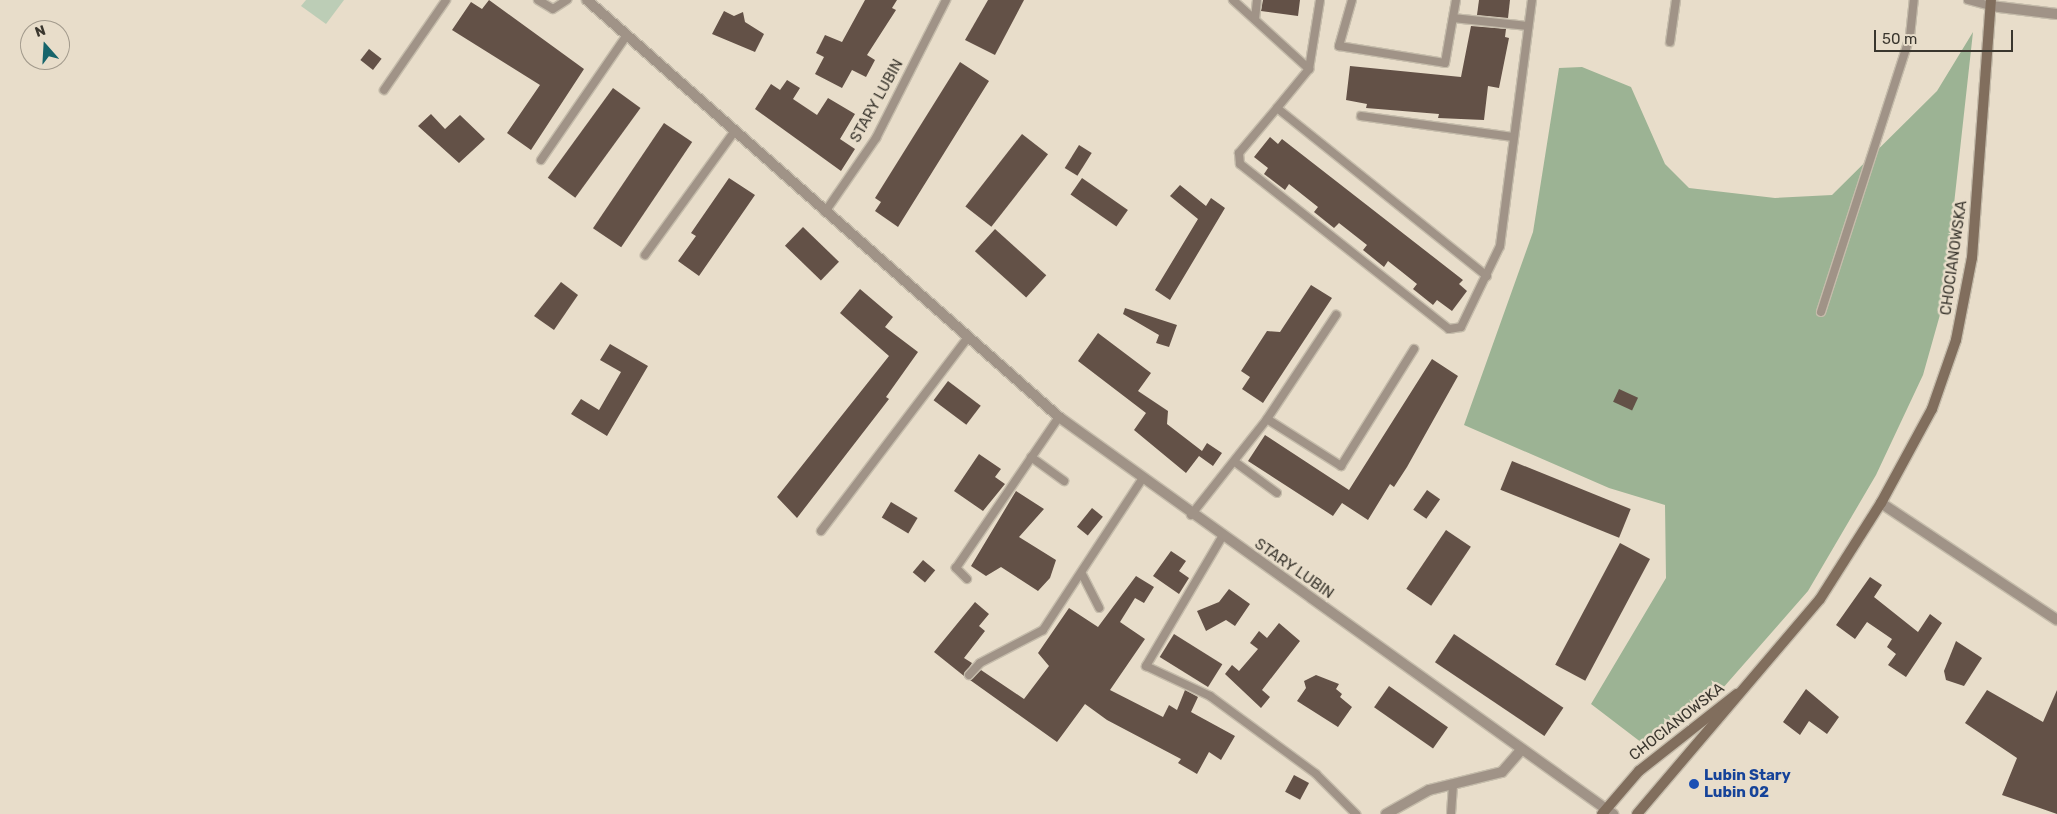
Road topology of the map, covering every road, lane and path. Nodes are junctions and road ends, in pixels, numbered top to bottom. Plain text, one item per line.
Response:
1 (446, 0) edge
2 (538, 0) edge
3 (567, 0) edge
4 (587, 0) edge
5 (946, 0) edge
6 (1233, 0) edge
7 (1257, 0) edge
8 (1320, 0) edge
9 (1352, 0) edge
10 (1456, 0) edge
11 (1532, 0) edge
12 (1676, 0) edge
13 (1914, 0) edge
14 (1968, 0) edge
15 (1991, 3) edge
16 (2057, 14) edge
17 (1453, 18) junction
18 (1255, 19) junction
19 (1528, 26) junction
20 (627, 36) junction
21 (1670, 42) dead end
22 (1309, 69) junction
23 (384, 90) dead end
24 (1277, 108) junction
25 (1361, 116) dead end
26 (734, 132) junction
27 (1513, 137) junction
28 (541, 160) dead end
29 (825, 212) junction
30 (645, 255) dead end
31 (1487, 276) junction
32 (1821, 312) dead end
33 (1336, 314) dead end
34 (967, 338) junction
35 (1414, 349) dead end
36 (1059, 417) junction
37 (1267, 419) junction
38 (1031, 457) junction
39 (1234, 462) junction
40 (1142, 479) junction
41 (1064, 481) dead end
42 (1278, 493) dead end
43 (1881, 503) junction
44 (1191, 515) junction
45 (821, 531) dead end
46 (1222, 537) junction
47 (1082, 574) junction
48 (968, 579) dead end
49 (1099, 608) dead end
50 (2057, 620) edge
51 (969, 674) dead end
52 (1755, 680) junction
53 (1521, 750) junction
54 (1453, 784) junction
55 (1607, 812) edge
56 (1356, 814) edge
57 (1386, 814) edge
58 (1452, 814) edge
59 (1637, 814) edge

1 - 23 lane
2 - 3 lane
4 - 20 street, STARY LUBIN
5 - 29 lane, STARY LUBIN
6 - 18 lane
7 - 18 lane
8 - 22 lane
9 - 17 lane
10 - 17 lane
11 - 19 lane
12 - 21 lane
13 - 32 lane
14 - 15 lane
15 - 16 street
15 - 43 street, CHOCIANOWSKA
17 - 19 lane
18 - 22 lane
19 - 27 lane
20 - 26 street, STARY LUBIN
20 - 28 lane
22 - 24 lane
24 - 31 lane
24 - 31 lane
25 - 27 lane
26 - 29 street, STARY LUBIN
26 - 30 lane
27 - 31 lane
29 - 34 street, STARY LUBIN
33 - 37 lane
34 - 36 street, STARY LUBIN
34 - 45 lane
35 - 37 lane
36 - 38 lane
36 - 40 street, STARY LUBIN
37 - 39 lane
38 - 41 lane
38 - 48 lane
39 - 42 lane
39 - 44 lane
40 - 44 street, STARY LUBIN
40 - 47 lane
43 - 50 street
43 - 52 street, CHOCIANOWSKA
44 - 46 street, STARY LUBIN
46 - 53 street, STARY LUBIN
46 - 56 lane
47 - 49 lane
47 - 51 lane
52 - 55 street, CHOCIANOWSKA
52 - 59 street, CHOCIANOWSKA
53 - 54 street
53 - 55 street, STARY LUBIN
54 - 57 street
54 - 58 lane

